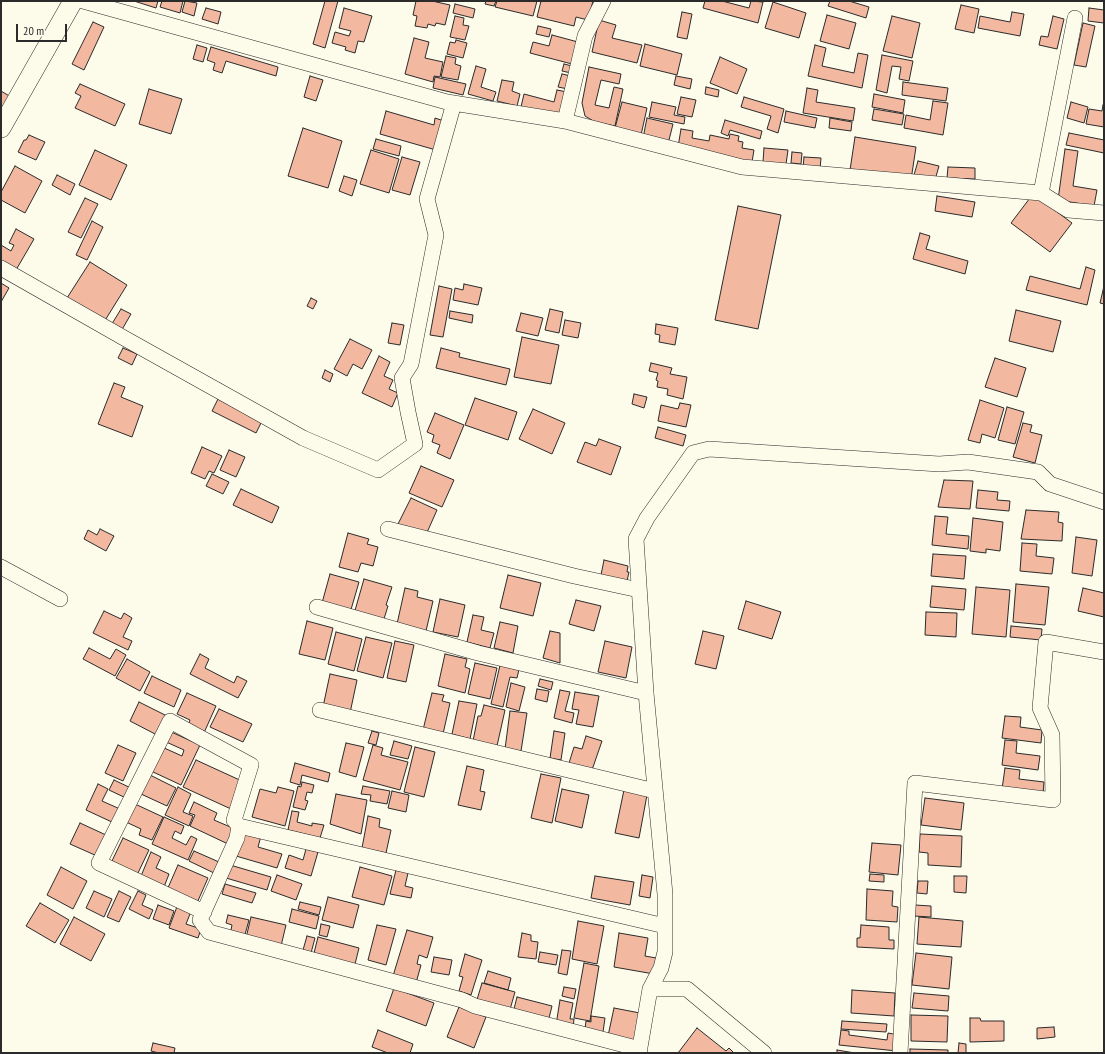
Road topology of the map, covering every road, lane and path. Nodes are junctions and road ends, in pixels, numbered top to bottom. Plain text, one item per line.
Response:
1 (72, 1) edge
2 (83, 1) edge
3 (604, 1) edge
4 (1075, 18) dead end
5 (454, 103) junction
6 (565, 121) junction
7 (1, 128) edge
8 (1041, 193) junction
9 (1104, 213) edge
10 (1, 268) edge
11 (1104, 502) edge
12 (388, 529) dead end
13 (1, 567) edge
14 (639, 590) junction
15 (60, 599) dead end
16 (317, 607) dead end
17 (1104, 652) edge
18 (646, 693) junction
19 (320, 710) dead end
20 (655, 791) junction
21 (239, 826) junction
22 (204, 912) junction
23 (665, 926) junction
24 (650, 989) junction
25 (639, 1051) edge
26 (764, 1053) edge
27 (900, 1053) edge

1 - 7 street
2 - 5 street
3 - 6 street
4 - 8 street
5 - 6 street
5 - 10 street
6 - 8 street
8 - 9 street
11 - 14 street
12 - 14 street
13 - 15 street
14 - 18 street
16 - 18 street
17 - 27 street
18 - 20 street
19 - 20 street
20 - 23 street
21 - 22 street
21 - 22 street
21 - 23 street
22 - 25 street
23 - 24 street
24 - 25 street
24 - 26 street

